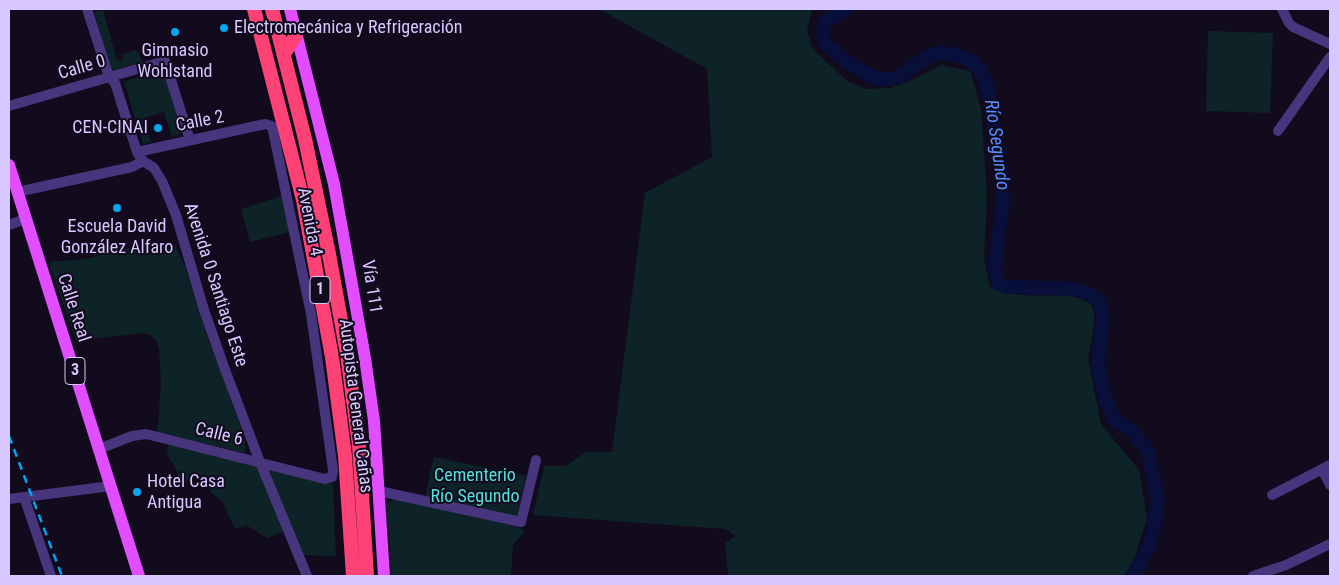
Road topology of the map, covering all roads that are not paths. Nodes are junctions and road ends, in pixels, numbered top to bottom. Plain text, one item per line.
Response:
1 (87, 9) edge
2 (254, 9) edge
3 (272, 9) edge
4 (290, 9) edge
5 (1282, 9) edge
6 (296, 35) junction
7 (1330, 44) edge
8 (284, 54) junction
9 (1330, 57) edge
10 (110, 77) junction
11 (9, 106) edge
12 (269, 124) joint
13 (1278, 131) dead end
14 (190, 140) junction
15 (140, 156) junction
16 (9, 165) edge
17 (17, 192) junction
18 (25, 219) junction
19 (9, 225) edge
20 (99, 449) junction
21 (536, 460) dead end
22 (260, 462) junction
23 (1326, 467) edge
24 (332, 477) joint
25 (1330, 485) edge
26 (111, 486) junction
27 (379, 491) junction
28 (1272, 495) dead end
29 (24, 497) junction
30 (9, 499) edge
31 (1330, 544) edge
32 (51, 576) edge
33 (139, 576) edge
34 (307, 576) edge
35 (353, 576) edge
36 (367, 576) edge
37 (384, 576) edge
38 (1253, 576) edge

1 - 10 street, Avenida 0 Santiago Este
2 - 35 highway, Autopista General Cañas / 1
3 - 8 highway, Autopista General Cañas / 1
4 - 6 main road, Vía 111
5 - 7 street
6 - 8 highway
6 - 27 main road, Vía 111
8 - 36 highway, Autopista General Cañas / 1
9 - 13 street
10 - 11 street, Calle 0
10 - 14 street, Calle 0
10 - 15 street, Avenida 0 Santiago Este
12 - 14 street, Calle 2
12 - 24 street, Avenida 4
14 - 15 street, Calle 2
15 - 17 street, Calle 2
15 - 22 street, Avenida 0 Santiago Este
16 - 17 main road, Calle Real / 3
17 - 18 main road, Calle Real / 3
18 - 19 street
18 - 20 main road, Calle Real / 3
20 - 22 street, Calle 6
20 - 26 main road, Calle Real / 3
21 - 27 street
22 - 24 street, Calle 6
22 - 34 street, Avenida 0 Santiago Este
23 - 25 street
23 - 28 street
26 - 29 street
26 - 33 main road, Calle Real / 3
27 - 37 main road, Vía 111
29 - 30 street
29 - 32 street
31 - 38 street

